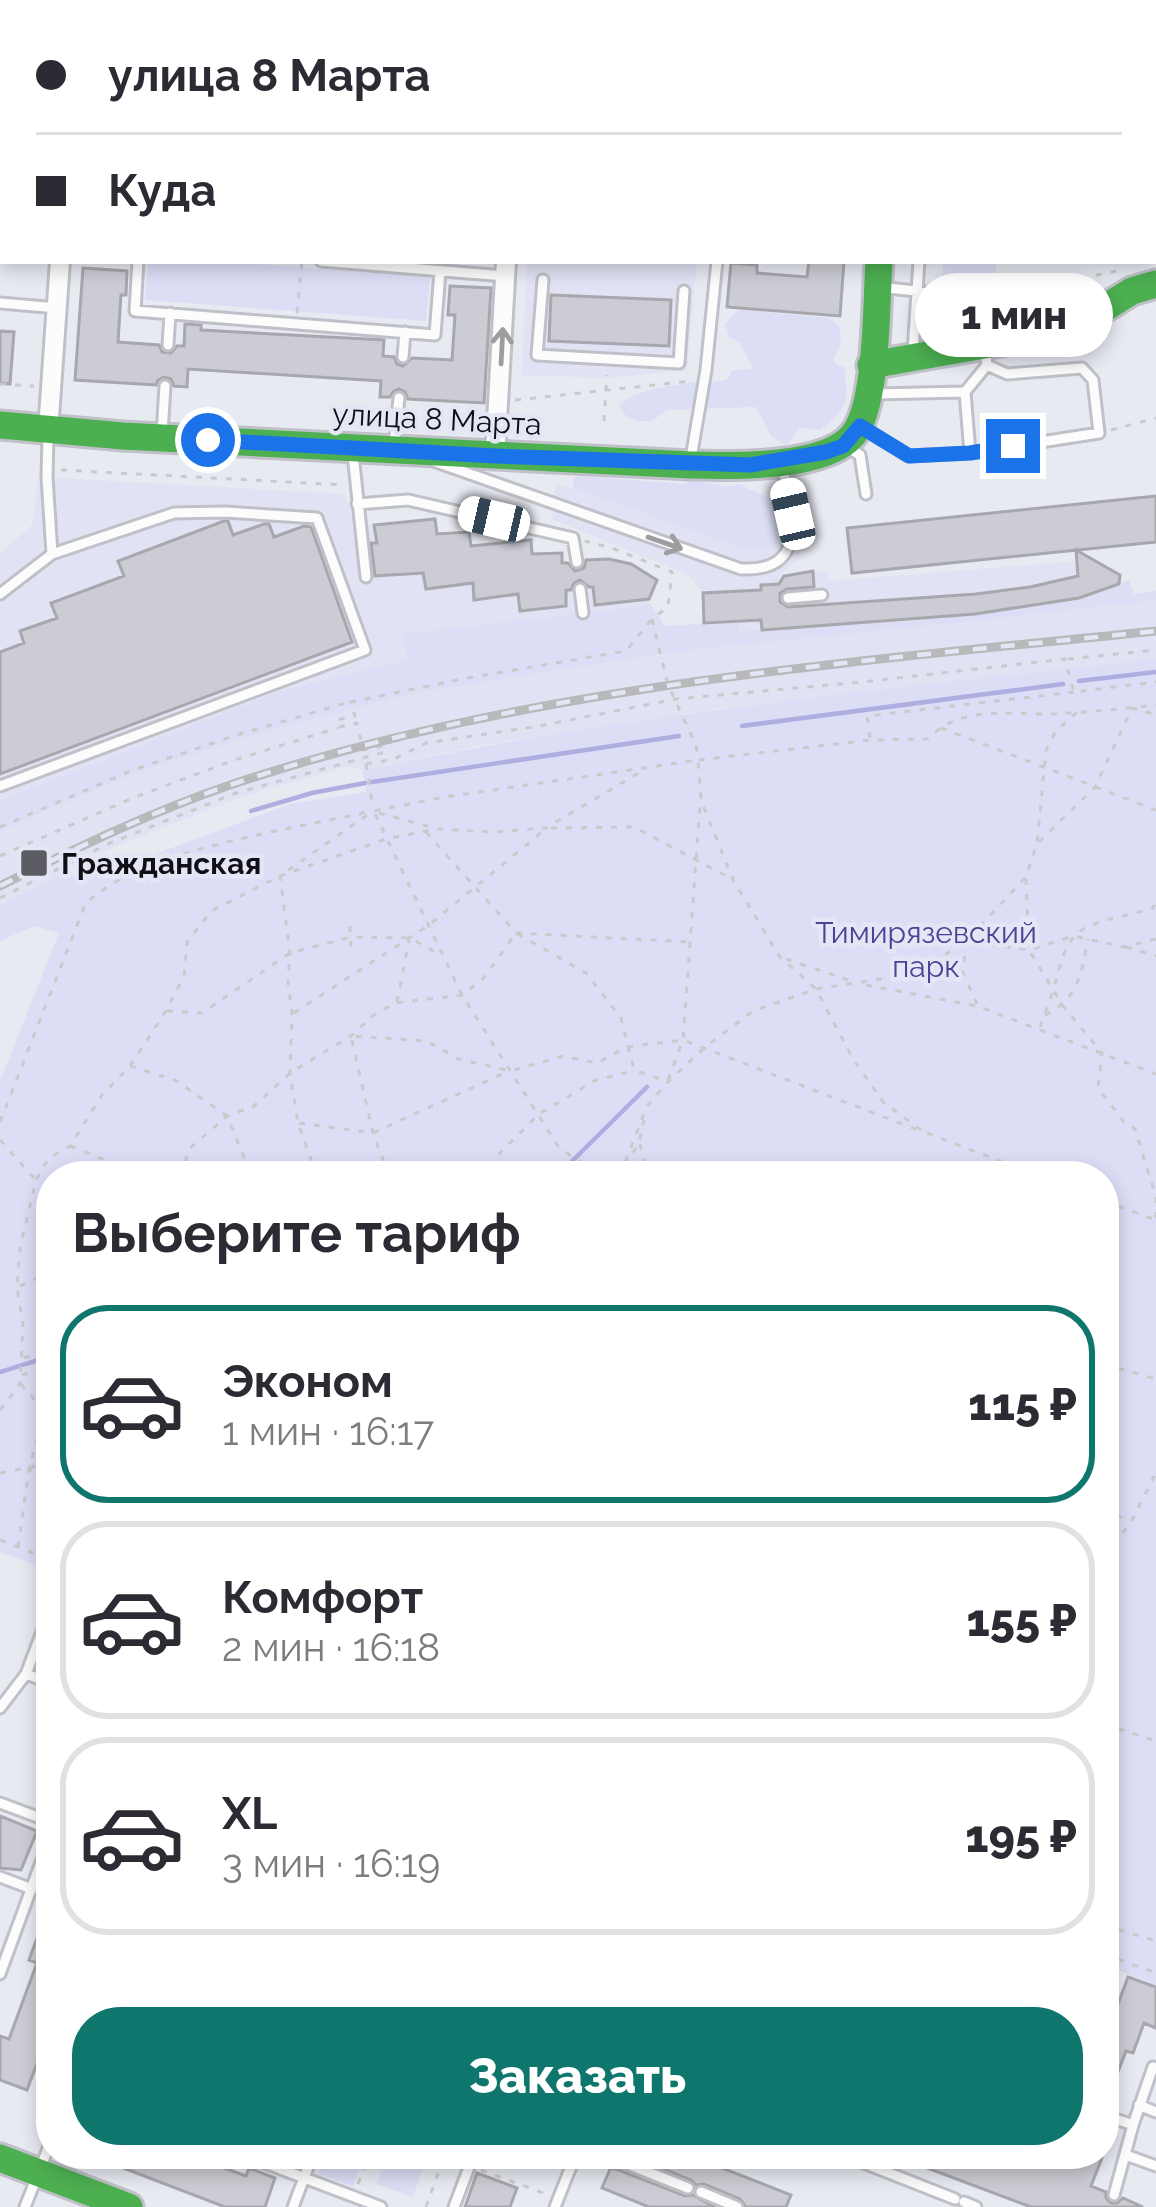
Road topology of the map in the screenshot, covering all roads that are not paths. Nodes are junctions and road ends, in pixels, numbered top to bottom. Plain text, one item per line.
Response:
1 (60, 264) edge
2 (138, 264) edge
3 (357, 264) edge
4 (717, 264) edge
5 (919, 264) edge
6 (470, 267) edge
7 (506, 268) edge
8 (440, 271) junction
9 (878, 274) edge
10 (1146, 276) edge
11 (543, 280) dead end
12 (684, 291) dead end
13 (916, 291) junction
14 (998, 301) junction
15 (0, 303) edge
16 (57, 308) junction
17 (170, 313) junction
18 (405, 332) junction
19 (1005, 341) junction
20 (168, 345) dead end
21 (403, 357) dead end
22 (913, 358) junction
23 (872, 365) junction
24 (165, 386) dead end
25 (965, 392) junction
26 (869, 394) junction
27 (399, 398) dead end
28 (0, 425) edge
29 (48, 431) junction
30 (851, 436) junction
31 (162, 437) junction
32 (352, 448) junction
33 (399, 451) junction
34 (970, 453) junction
35 (495, 456) junction
36 (780, 461) junction
37 (690, 463) junction
38 (866, 494) dead end
39 (357, 504) junction
40 (52, 554) junction
41 (577, 562) dead end
42 (366, 578) dead end
43 (580, 589) dead end
44 (0, 594) edge
45 (822, 595) dead end
46 (788, 598) dead end
47 (583, 614) dead end
48 (0, 786) edge
49 (36, 1647) edge
50 (26, 1673) junction
51 (36, 1677) edge
52 (0, 1708) edge
53 (0, 1803) edge
54 (36, 1816) edge
55 (0, 1877) edge
56 (36, 1891) edge
57 (36, 1905) edge
58 (0, 1974) edge
59 (1156, 2068) edge
60 (1139, 2105) junction
61 (1156, 2112) edge
62 (1119, 2120) edge
63 (1133, 2125) junction
64 (1126, 2155) junction
65 (0, 2158) edge
66 (1156, 2166) edge
67 (39, 2169) edge
68 (280, 2169) edge
69 (307, 2169) edge
70 (468, 2169) edge
71 (570, 2169) edge
72 (640, 2169) edge
73 (880, 2169) edge
74 (38, 2172) junction
75 (304, 2178) junction
76 (688, 2188) dead end
77 (701, 2192) dead end
78 (1114, 2195) dead end
79 (557, 2203) edge
80 (25, 2207) edge
81 (129, 2207) edge
82 (293, 2207) edge
83 (381, 2207) edge
84 (454, 2207) edge
85 (737, 2207) edge
86 (976, 2207) edge

1 - 16 street
2 - 17 lane
3 - 8 lane
4 - 37 lane
5 - 13 lane
6 - 7 lane
6 - 8 lane
35 -> 7 street
8 - 18 lane
9 - 13 lane
9 - 23 street
10 - 19 street
11 - 12 lane
13 - 14 lane
13 - 22 lane
14 - 19 lane
14 - 19 lane
15 - 16 lane
16 - 29 street
17 - 18 lane
17 - 20 lane
18 - 21 lane
19 - 22 street
19 - 25 lane
19 - 34 lane
22 - 23 street
23 - 26 street
24 - 31 lane
25 - 26 lane
25 - 34 lane
26 - 30 street
27 - 33 lane
28 - 29 street, улица 8 Марта
29 - 31 street, улица 8 Марта
29 - 40 lane
30 - 34 lane
30 - 36 street, улица 8 Марта
30 - 38 lane
31 - 32 street, улица 8 Марта
32 - 33 street, улица 8 Марта
32 - 39 lane
33 - 35 street, улица 8 Марта
33 -> 36 lane
35 - 37 street, улица 8 Марта
36 - 37 street, улица 8 Марта
39 - 41 lane
39 - 42 lane
40 - 44 lane
40 - 48 lane
43 - 47 lane
45 - 46 lane
49 - 50 lane
50 - 51 lane
50 - 52 lane
53 - 54 lane
55 - 56 lane
57 - 58 lane
59 - 60 lane
60 - 61 lane
60 - 63 lane
62 - 63 lane
63 - 64 lane
64 - 66 lane
64 - 78 lane
65 - 74 street
67 - 74 lane
68 - 75 lane
69 - 75 lane
70 - 84 lane
71 - 79 lane
72 - 76 lane
73 - 86 lane
74 - 80 lane
74 - 81 street
75 - 82 lane
75 - 83 lane
77 - 85 lane

